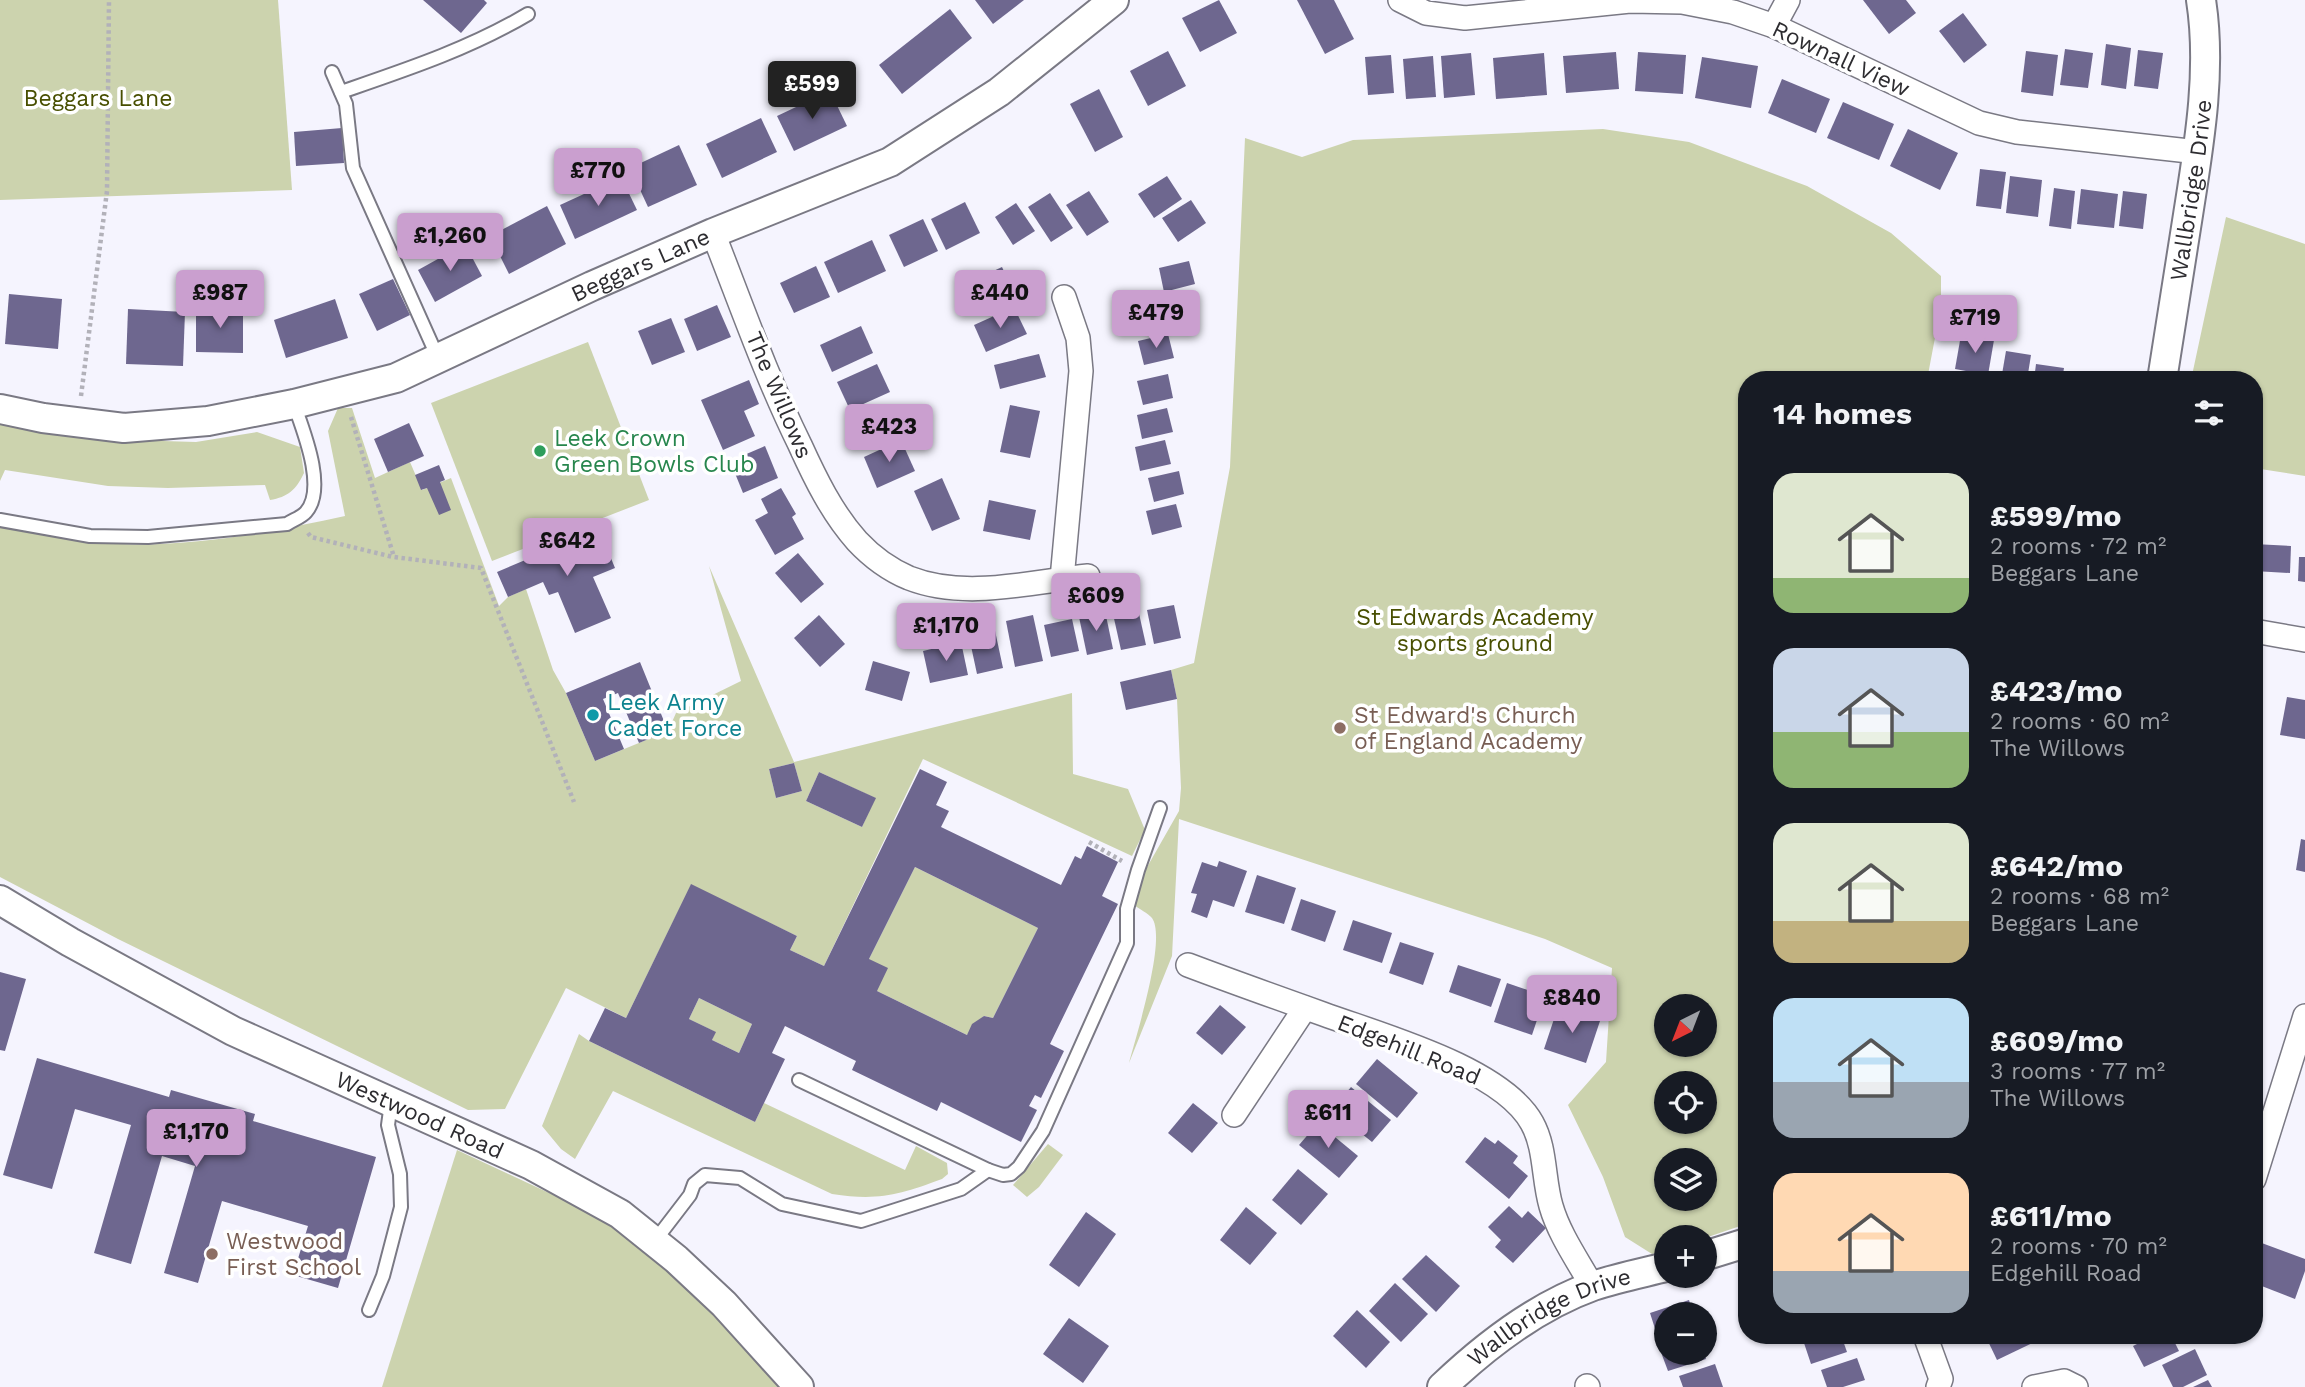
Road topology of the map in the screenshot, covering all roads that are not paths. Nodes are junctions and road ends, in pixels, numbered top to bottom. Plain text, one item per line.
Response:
1 (1114, 0) edge
2 (1400, 0) edge
3 (1788, 0) edge
4 (2201, 0) edge
5 (528, 14) dead end
6 (1774, 26) junction
7 (332, 72) dead end
8 (341, 92) junction
9 (2198, 152) junction
10 (713, 233) junction
11 (1064, 297) dead end
12 (438, 358) junction
13 (2163, 371) edge
14 (294, 404) junction
15 (0, 409) edge
16 (0, 520) edge
17 (1088, 576) dead end
18 (1062, 579) junction
19 (2263, 632) edge
20 (2305, 639) edge
21 (1160, 808) dead end
22 (0, 900) edge
23 (1188, 965) dead end
24 (1305, 1008) junction
25 (2305, 1016) edge
26 (799, 1080) dead end
27 (391, 1103) junction
28 (1234, 1115) dead end
29 (2263, 1144) edge
30 (988, 1170) junction
31 (654, 1242) junction
32 (1738, 1245) edge
33 (1717, 1252) edge
34 (1654, 1269) edge
35 (1592, 1286) junction
36 (369, 1310) dead end
37 (1928, 1344) edge
38 (799, 1387) edge
39 (1442, 1387) edge
40 (1938, 1387) edge
41 (2034, 1387) edge
42 (2076, 1387) edge

1 - 10 street, Beggars Lane
2 - 6 street, Rownall View
3 - 6 street
4 - 9 street, Wallbridge Drive
5 - 8 lane
6 - 9 street, Rownall View
7 - 8 lane
8 - 12 lane
9 - 13 street, Wallbridge Drive
10 - 12 street, Beggars Lane
10 - 18 street, The Willows
11 - 18 street
12 - 14 street, Beggars Lane
14 - 15 street, Beggars Lane
14 - 16 lane
17 - 18 street, The Willows
19 - 20 street
21 - 30 lane
22 - 27 street, Westwood Road
23 - 24 street, Edgehill Road
24 - 28 street
24 - 35 street, Edgehill Road
25 - 29 street
26 - 30 lane
27 - 31 street, Westwood Road
27 - 36 lane
30 - 31 lane
31 - 38 street, Westwood Road
32 - 33 street
34 - 35 street, Wallbridge Drive
35 - 39 street, Wallbridge Drive
37 - 40 street
41 - 42 street

